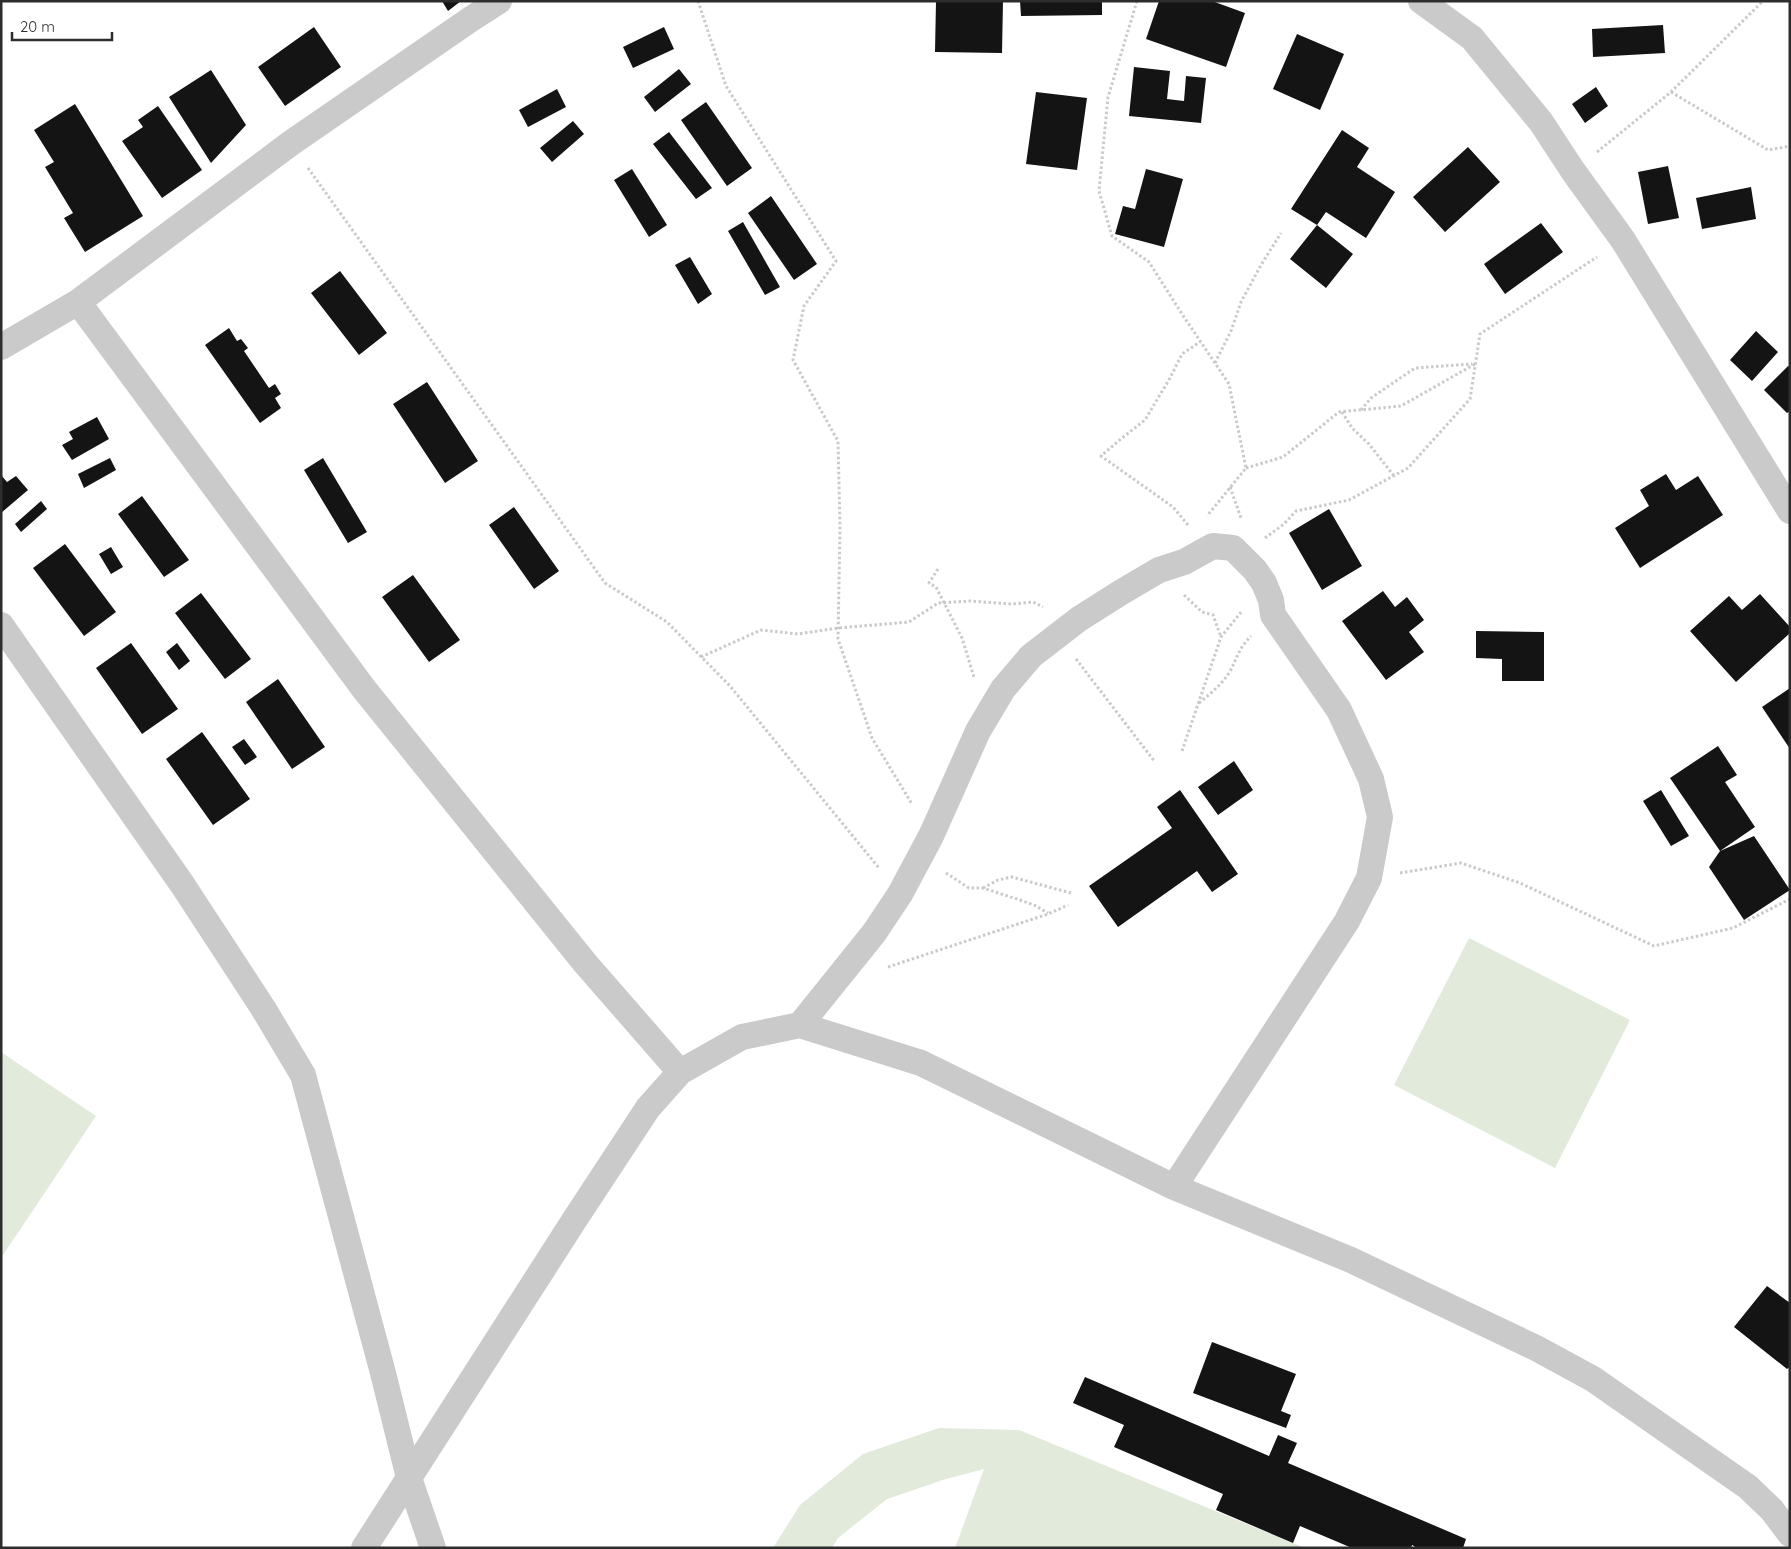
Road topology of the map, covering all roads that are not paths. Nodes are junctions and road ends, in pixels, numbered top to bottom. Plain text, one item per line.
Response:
1 (499, 1) edge
2 (1422, 1) edge
3 (78, 302) junction
4 (1, 347) edge
5 (1790, 511) edge
6 (1, 625) edge
7 (800, 1024) junction
8 (680, 1072) junction
9 (1174, 1188) junction
10 (409, 1478) junction
11 (1790, 1534) edge
12 (364, 1548) edge
13 (433, 1548) edge

1 - 3 street
2 - 5 street
3 - 4 street
3 - 8 street
6 - 10 street
7 - 8 street
7 - 9 street
7 - 9 street
8 - 10 street
9 - 11 street
10 - 12 street
10 - 13 street

